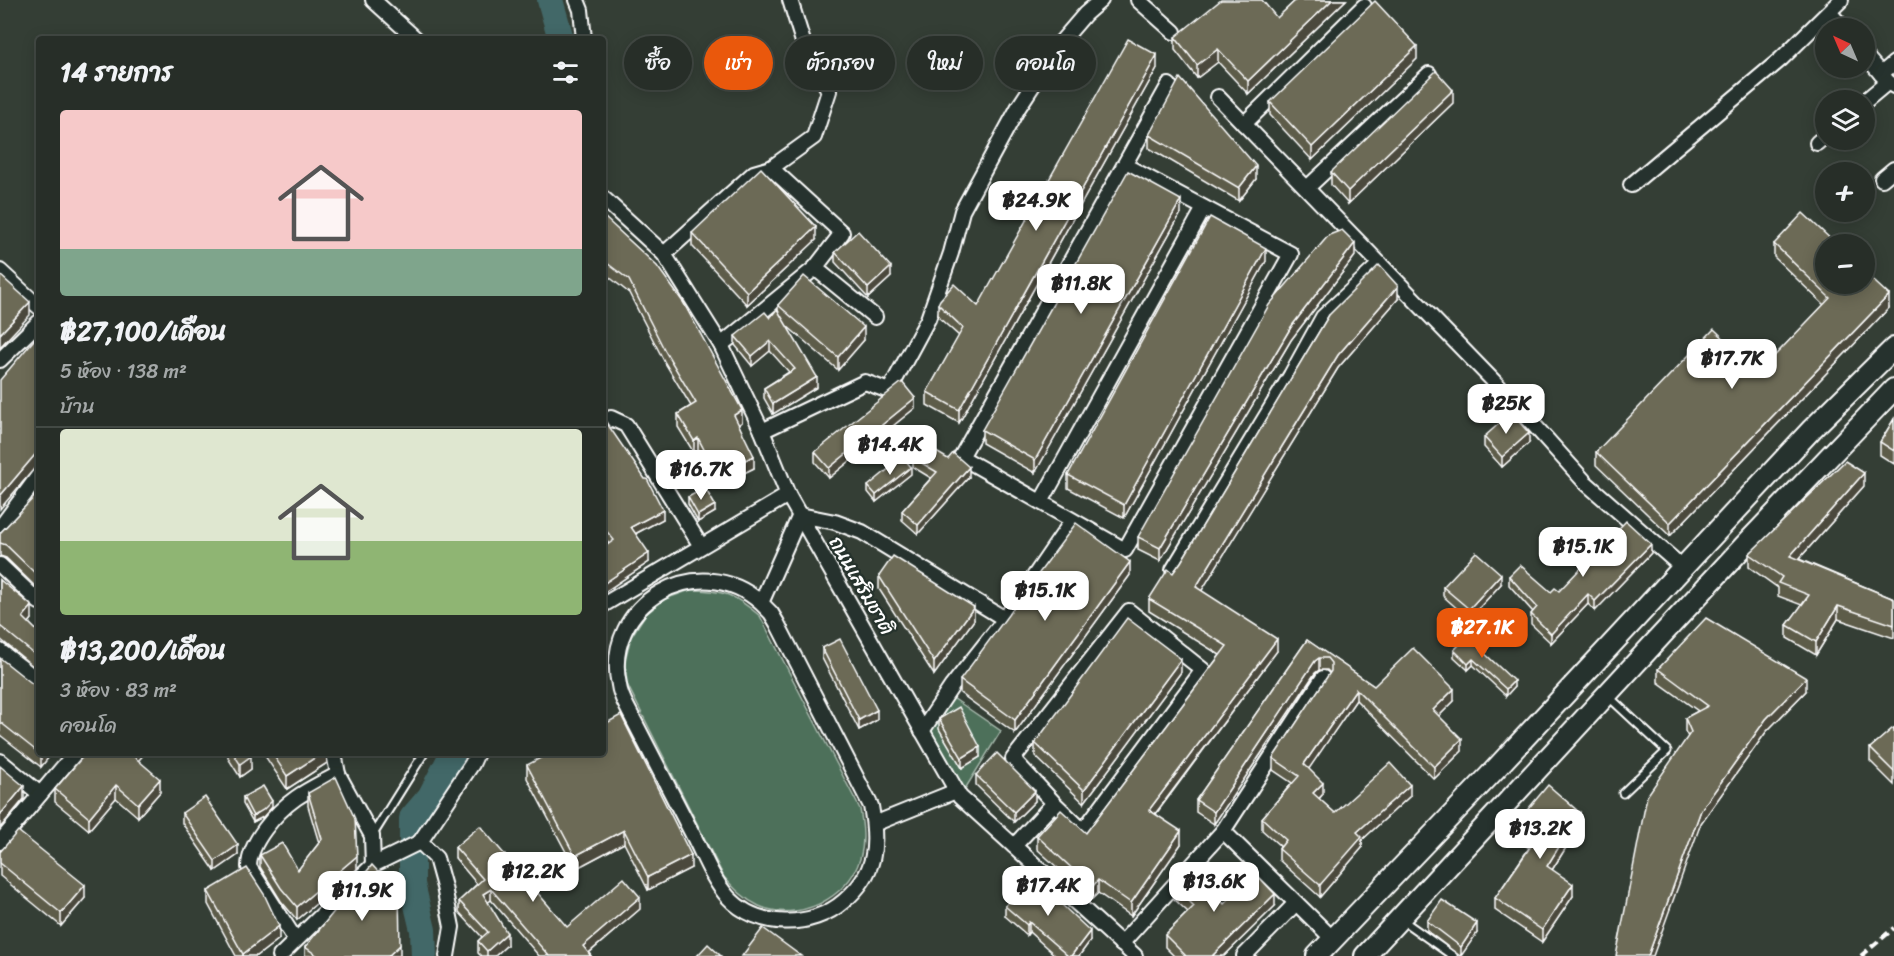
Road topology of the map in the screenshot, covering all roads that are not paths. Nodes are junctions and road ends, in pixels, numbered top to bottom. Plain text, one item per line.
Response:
1 (373, 0) edge
2 (577, 0) edge
3 (790, 0) edge
4 (1101, 0) edge
5 (1138, 0) edge
6 (1841, 0) edge
7 (1364, 6) dead end
8 (1830, 13) junction
9 (1834, 18) edge
10 (1174, 32) dead end
11 (412, 36) edge
12 (584, 36) edge
13 (1894, 63) edge
14 (1875, 66) edge
15 (1428, 74) dead end
16 (1888, 80) edge
17 (1169, 85) dead end
18 (1875, 92) edge
19 (1218, 97) dead end
20 (1244, 124) junction
21 (1124, 165) junction
22 (771, 168) junction
23 (1894, 169) edge
24 (1882, 179) dead end
25 (1631, 185) dead end
26 (1307, 188) junction
27 (606, 201) edge
28 (1204, 208) junction
29 (664, 254) junction
30 (1380, 264) junction
31 (815, 268) junction
32 (0, 271) edge
33 (36, 304) edge
34 (874, 318) dead end
35 (36, 325) edge
36 (722, 345) junction
37 (1894, 348) edge
38 (0, 360) edge
39 (1894, 389) edge
40 (606, 421) edge
41 (762, 431) junction
42 (36, 479) edge
43 (788, 495) junction
44 (1041, 502) junction
45 (800, 515) junction
46 (1072, 521) junction
47 (0, 528) edge
48 (701, 546) junction
49 (0, 566) edge
50 (1683, 568) junction
51 (1173, 570) edge
52 (36, 599) edge
53 (606, 603) edge
54 (761, 603) junction
55 (1005, 619) junction
56 (0, 651) edge
57 (1323, 678) edge
58 (36, 679) edge
59 (1607, 695) junction
60 (922, 731) junction
61 (72, 756) edge
62 (335, 756) edge
63 (422, 756) edge
64 (476, 756) edge
65 (0, 761) edge
66 (338, 774) junction
67 (956, 791) junction
68 (1623, 793) dead end
69 (40, 794) junction
70 (1054, 803) junction
71 (874, 824) junction
72 (1223, 831) junction
73 (372, 836) junction
74 (0, 842) edge
75 (419, 842) junction
76 (1014, 846) junction
77 (373, 865) junction
78 (1296, 903) junction
79 (1400, 919) junction
80 (296, 939) junction
81 (1333, 939) junction
82 (1121, 944) junction
83 (280, 956) edge
84 (447, 956) edge
85 (1135, 956) edge
86 (1244, 956) edge
87 (1317, 956) edge
88 (1365, 956) edge
89 (1453, 956) edge

1 - 11 street
2 - 12 street
3 - 22 street
4 - 41 street
5 - 10 street
6 - 8 street
7 - 20 street
8 - 9 street
8 - 25 street
13 - 16 street
14 - 16 street
15 - 26 street
16 - 18 street
17 - 21 street
19 - 20 street
20 - 26 street
21 - 28 street
21 - 44 street
22 - 29 street
22 - 31 street
23 - 24 street
26 - 30 street
27 - 29 street, ถนนเสริมชาติ
28 - 44 street
28 - 46 street
29 - 36 street, ถนนเสริมชาติ
30 - 50 street
30 - 51 street
31 - 34 street
31 - 36 street
32 - 33 street
35 - 38 street
36 - 41 street, ถนนเสริมชาติ
37 - 50 main road
39 - 59 main road
40 - 48 street
41 - 43 street, ถนนเสริมชาติ
42 - 47 street
43 - 45 street, ถนนเสริมชาติ
43 - 48 street
44 - 46 street
45 - 54 street
45 - 55 street
45 - 60 street, ถนนเสริมชาติ
46 - 55 street
48 - 53 street
49 - 52 street
50 - 81 main road
54 - 71 street
54 - 71 street
55 - 60 street
56 - 58 street
57 - 72 street
59 - 68 lane
59 - 79 main road
60 - 67 street, ถนนเสริมชาติ
61 - 69 street
62 - 66 street
63 - 73 lane
64 - 75 street
65 - 69 street
66 - 73 street
66 - 80 street
67 - 71 street
67 - 76 street, ถนนเสริมชาติ
69 - 74 street
70 - 70 street
70 - 76 street
72 - 78 street
72 - 82 street
73 - 77 street
75 - 77 street
75 - 84 street
76 - 82 street, ถนนเสริมชาติ
77 - 80 street
78 - 81 street
78 - 86 street
79 - 88 main road
79 - 89 lane
80 - 83 street
81 - 87 main road
82 - 85 street, ถนนเสริมชาติ

